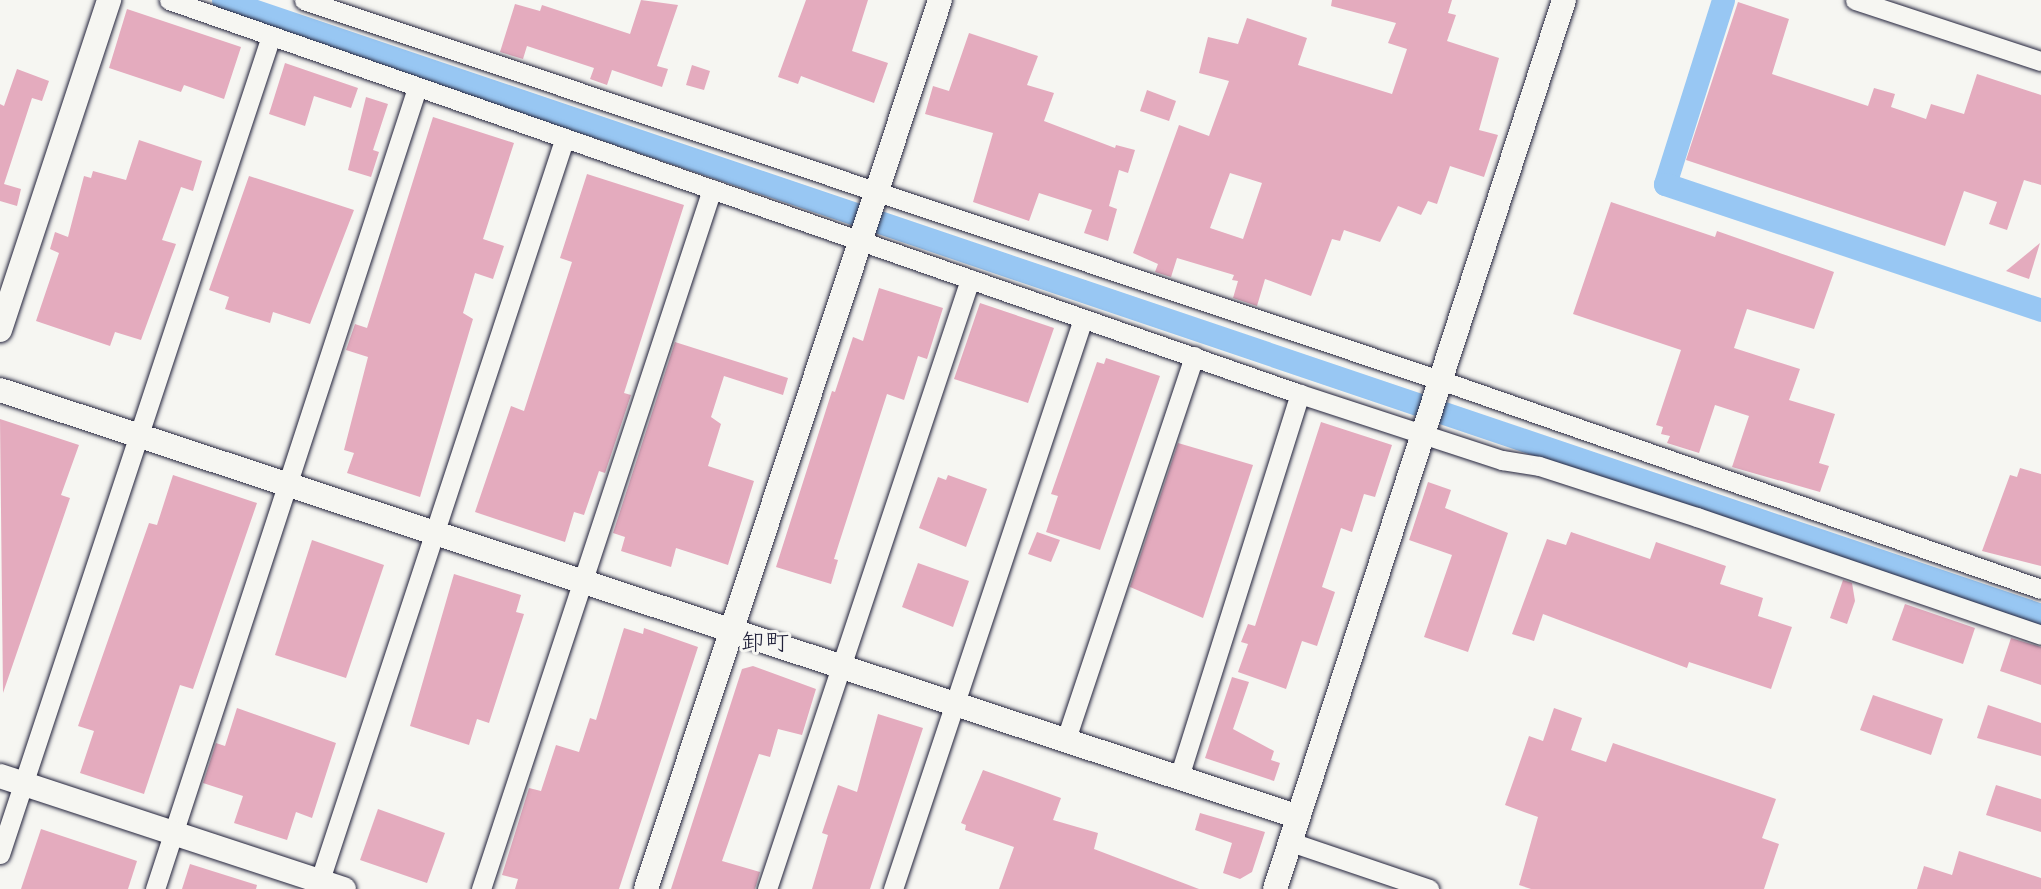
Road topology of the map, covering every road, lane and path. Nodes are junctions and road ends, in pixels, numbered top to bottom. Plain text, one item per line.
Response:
1 (109, 0) edge
2 (169, 0) edge
3 (304, 0) edge
4 (940, 0) edge
5 (1564, 0) edge
6 (1854, 0) edge
7 (270, 39) junction
8 (2041, 61) edge
9 (417, 88) junction
10 (564, 140) junction
11 (712, 189) junction
12 (872, 198) junction
13 (859, 234) junction
14 (970, 279) junction
15 (1083, 319) junction
16 (0, 330) edge
17 (1194, 356) junction
18 (1437, 387) junction
19 (0, 390) edge
20 (1300, 394) junction
21 (1425, 428) junction
22 (138, 436) junction
23 (288, 485) junction
24 (436, 533) junction
25 (581, 581) junction
26 (2041, 589) edge
27 (732, 630) junction
28 (2041, 635) edge
29 (842, 669) junction
30 (956, 706) junction
31 (1065, 742) junction
32 (1179, 777) junction
33 (12, 780) edge
34 (1299, 817) junction
35 (174, 833) junction
36 (1291, 842) junction
37 (0, 854) edge
38 (318, 885) edge
39 (155, 889) edge
40 (344, 889) edge
41 (481, 889) edge
42 (646, 889) edge
43 (767, 889) edge
44 (893, 889) edge
45 (1275, 889) edge
46 (1429, 889) edge

1 - 16 street
2 - 7 street
3 - 12 street
4 - 12 street
5 - 18 street
6 - 8 street
7 - 9 street
7 - 22 street
9 - 10 street
9 - 23 street
10 - 11 street
10 - 24 street
11 - 13 street
11 - 25 street
12 - 13 street
12 - 18 street
13 - 14 street
13 - 27 street
14 - 15 street
14 - 29 street
15 - 17 street
15 - 30 street
17 - 20 street
17 - 31 street
18 - 21 street
18 - 26 street
19 - 22 street
20 - 21 street
20 - 32 street
21 - 28 street
21 - 34 street
22 - 23 street
22 - 33 street
23 - 24 street
23 - 35 street
24 - 25 street
24 - 38 street
25 - 27 street
25 - 41 street
27 - 29 street
27 - 42 street
29 - 30 street
29 - 43 street
30 - 31 street
30 - 44 street
31 - 32 street
32 - 34 street
33 - 35 street
33 - 37 street
34 - 36 street
35 - 38 street
35 - 39 street
36 - 45 street
36 - 46 street
38 - 40 street

